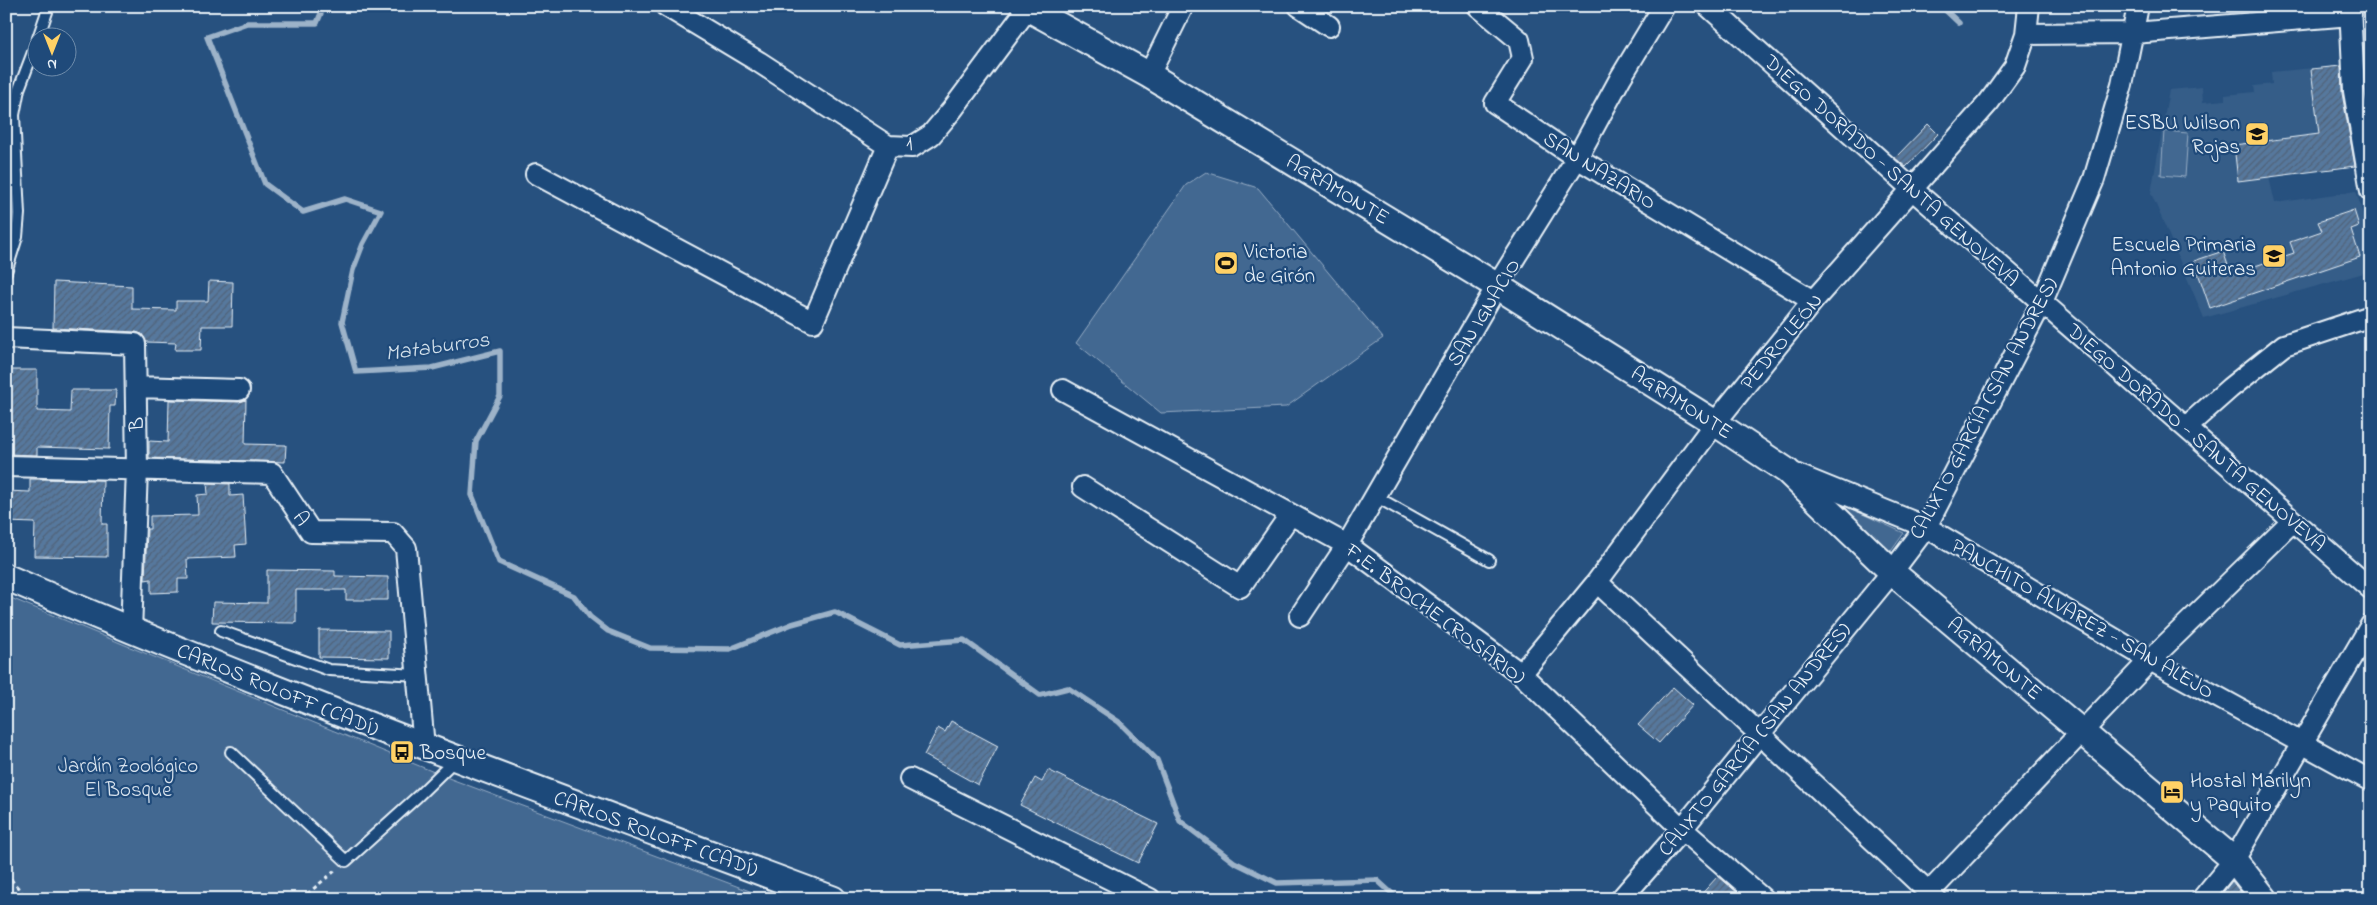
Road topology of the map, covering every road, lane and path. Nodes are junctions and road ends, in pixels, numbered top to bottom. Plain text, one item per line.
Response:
1 (49, 6) edge
2 (666, 6) edge
3 (1183, 6) edge
4 (1299, 6) edge
5 (1478, 6) edge
6 (1664, 6) edge
7 (1708, 6) edge
8 (2029, 6) edge
9 (2138, 6) edge
10 (1026, 7) edge
11 (2350, 11) edge
12 (1329, 26) dead end
13 (41, 28) edge
14 (2134, 33) junction
15 (2026, 34) junction
16 (28, 65) edge
17 (1149, 75) junction
18 (2362, 90) edge
19 (888, 146) junction
20 (1577, 158) junction
21 (536, 174) dead end
22 (1912, 189) junction
23 (2371, 191) edge
24 (6, 272) edge
25 (1497, 286) junction
26 (1813, 300) junction
27 (2042, 302) junction
28 (2371, 316) edge
29 (6, 338) edge
30 (136, 387) junction
31 (238, 390) dead end
32 (1063, 390) dead end
33 (1715, 423) junction
34 (2186, 427) junction
35 (6, 466) edge
36 (137, 469) junction
37 (1787, 471) junction
38 (1083, 487) dead end
39 (1376, 496) junction
40 (1290, 514) junction
41 (2293, 521) junction
42 (1926, 527) junction
43 (1347, 546) junction
44 (1489, 560) dead end
45 (1892, 572) junction
46 (6, 577) edge
47 (1597, 582) junction
48 (2371, 589) edge
49 (1300, 616) dead end
50 (2371, 625) edge
51 (220, 631) dead end
52 (131, 632) junction
53 (2150, 660) junction
54 (1522, 674) junction
55 (418, 675) junction
56 (2082, 730) junction
57 (1758, 733) junction
58 (2301, 743) junction
59 (424, 747) junction
60 (230, 752) dead end
61 (456, 759) junction
62 (910, 779) dead end
63 (2371, 781) edge
64 (1682, 829) junction
65 (2234, 860) junction
66 (346, 861) junction
67 (6, 873) edge
68 (1929, 897) edge
69 (27, 899) edge
70 (301, 899) edge
71 (833, 899) edge
72 (1150, 899) edge
73 (1621, 899) edge
74 (1763, 899) edge
75 (2202, 899) edge
76 (2265, 899) edge

1 - 13 lane
2 - 19 street
3 - 17 street
4 - 12 street
5 - 20 street, SAN NAZARIO
6 - 20 street, SAN IGNACIO
7 - 22 street, DIEGO DORADO - SANTA GENOVEVA
8 - 15 street, PEDRO LEÓN
9 - 14 street, CALIXTO GARCÍA (SAN ANDRES)
10 - 17 street, AGRAMONTE
10 - 19 street, 1
11 - 14 street
11 - 18 street
14 - 15 street
14 - 27 street, CALIXTO GARCÍA (SAN ANDRES)
15 - 22 street, PEDRO LEÓN
16 - 24 lane
17 - 25 street, AGRAMONTE
18 - 23 street
19 - 21 street, 1
20 - 25 street, SAN IGNACIO
20 - 26 street, SAN NAZARIO
22 - 26 street, PEDRO LEÓN
22 - 27 street, DIEGO DORADO - SANTA GENOVEVA
25 - 33 street, AGRAMONTE
25 - 39 street, SAN IGNACIO
26 - 33 street, PEDRO LEÓN
27 - 34 street, DIEGO DORADO - SANTA GENOVEVA
27 - 42 street, CALIXTO GARCÍA (SAN ANDRES)
28 - 34 street
29 - 30 street, B
30 - 31 street
30 - 36 street, B
32 - 40 street, F.E. BROCHE (ROSARIO)
33 - 37 street, AGRAMONTE
33 - 47 street, PEDRO LEÓN
34 - 41 street, DIEGO DORADO - SANTA GENOVEVA
35 - 36 street, A
36 - 52 street, B
36 - 55 street, A
37 - 42 street, PANCHITO ÁLVAREZ - SAN ALEJO
37 - 45 street, AGRAMONTE
38 - 40 street
39 - 43 street, SAN IGNACIO
39 - 44 lane
40 - 43 street, F.E. BROCHE (ROSARIO)
41 - 48 street, DIEGO DORADO - SANTA GENOVEVA
41 - 53 street
42 - 45 street, CALIXTO GARCÍA (SAN ANDRES)
42 - 53 street, PANCHITO ÁLVAREZ - SAN ALEJO
43 - 49 street, SAN IGNACIO
43 - 54 street, F.E. BROCHE (ROSARIO)
45 - 56 street, AGRAMONTE
45 - 57 street, CALIXTO GARCÍA (SAN ANDRES)
46 - 52 street, CARLOS ROLOFF (CADÍ)
47 - 54 street, PEDRO LEÓN
47 - 57 street
50 - 58 street
51 - 55 lane
52 - 59 street, CARLOS ROLOFF (CADÍ)
53 - 56 street
53 - 58 street, PANCHITO ÁLVAREZ - SAN ALEJO
54 - 64 street, F.E. BROCHE (ROSARIO)
55 - 59 street, A
56 - 65 street, AGRAMONTE
56 - 68 street
57 - 64 street, CALIXTO GARCÍA (SAN ANDRES)
57 - 68 street
58 - 63 street, PANCHITO ÁLVAREZ - SAN ALEJO
58 - 65 street
59 - 61 street, CARLOS ROLOFF (CADÍ)
60 - 66 lane
61 - 66 lane
61 - 71 street, CARLOS ROLOFF (CADÍ)
62 - 72 street
64 - 73 street, CALIXTO GARCÍA (SAN ANDRES)
64 - 74 street, F.E. BROCHE (ROSARIO)
65 - 75 street
65 - 76 street, AGRAMONTE
66 - 70 path
67 - 69 path

